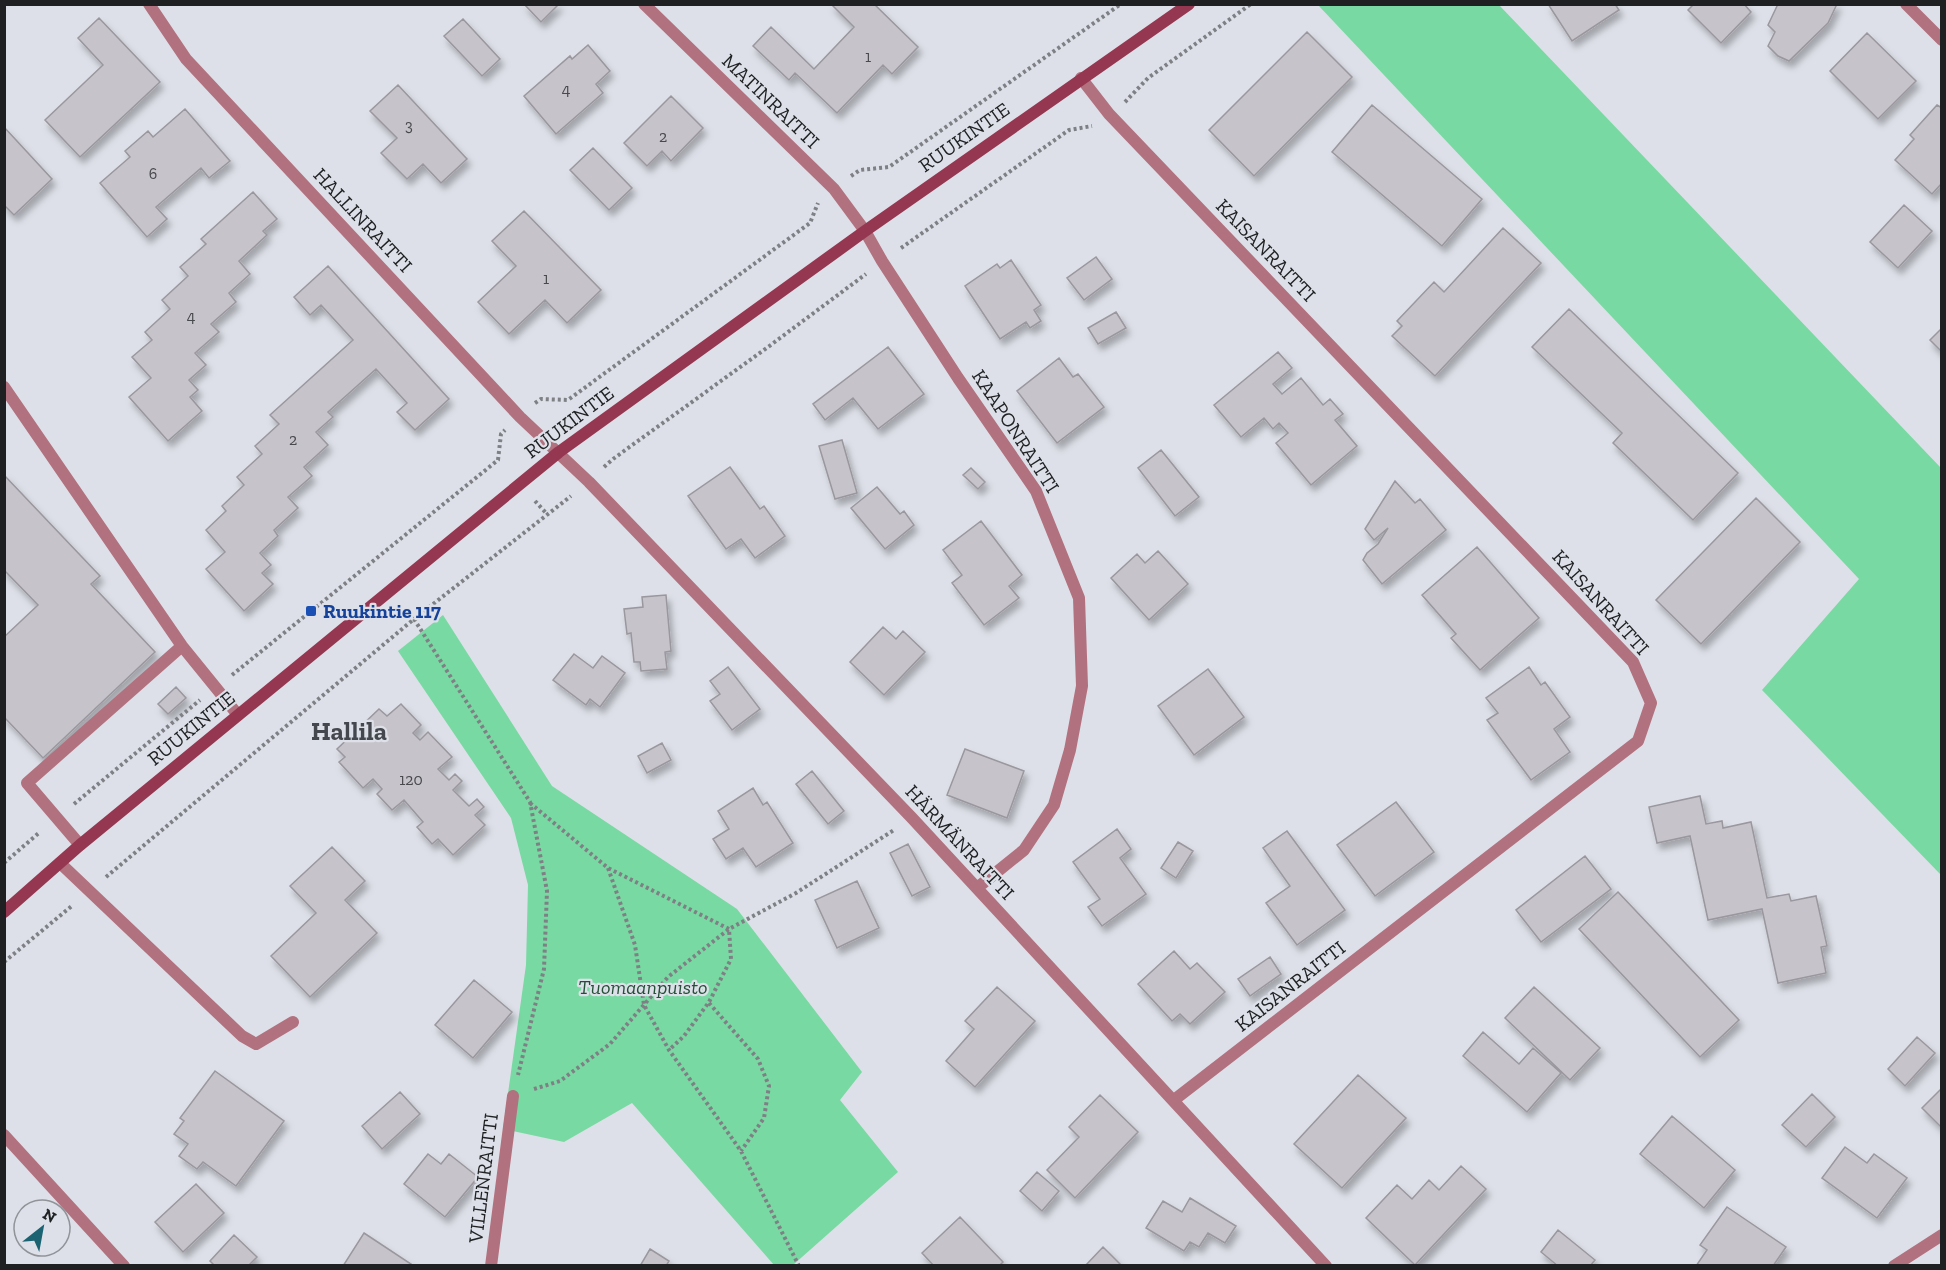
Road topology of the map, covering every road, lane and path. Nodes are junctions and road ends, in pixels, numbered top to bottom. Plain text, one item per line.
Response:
1 (149, 4) edge
2 (644, 4) edge
3 (1189, 4) edge
4 (1251, 4) edge
5 (1906, 4) edge
6 (1941, 40) edge
7 (1081, 78) junction
8 (1109, 114) junction
9 (865, 231) junction
10 (882, 261) junction
11 (4, 387) edge
12 (559, 452) junction
13 (589, 482) junction
14 (414, 619) junction
15 (182, 646) junction
16 (238, 715) junction
17 (530, 802) junction
18 (912, 818) junction
19 (80, 845) junction
20 (60, 863) junction
21 (608, 868) junction
22 (977, 888) junction
23 (90, 891) junction
24 (4, 912) edge
25 (729, 929) junction
26 (4, 962) edge
27 (709, 1002) junction
28 (644, 1005) junction
29 (293, 1022) dead end
30 (669, 1050) junction
31 (513, 1096) junction
32 (1173, 1100) junction
33 (4, 1136) edge
34 (741, 1150) junction
35 (1941, 1235) edge
36 (124, 1266) edge
37 (491, 1266) edge
38 (799, 1266) edge
39 (1326, 1266) edge
40 (1894, 1266) edge

1 - 12 street, HALLINRAITTI
2 - 9 street, MATINRAITTI
3 - 7 street, RUUKINTIE
4 - 8 path
5 - 6 street
7 - 8 street, KAISANRAITTI
7 - 9 street, RUUKINTIE
8 - 10 path
8 - 32 street, KAISANRAITTI
9 - 10 street, KAAPONRAITTI
9 - 12 street, RUUKINTIE
10 - 13 path
10 - 22 street, KAAPONRAITTI
11 - 15 street
12 - 13 street, HÄRMÄNRAITTI
12 - 16 street, RUUKINTIE
13 - 14 path
13 - 18 street, HÄRMÄNRAITTI
14 - 17 path
14 - 23 path
15 - 16 street
15 - 19 street
16 - 19 street, RUUKINTIE
17 - 21 path
17 - 31 path
18 - 22 street, HÄRMÄNRAITTI
18 - 25 path
19 - 20 street, RUUKINTIE
20 - 23 street
20 - 24 street, RUUKINTIE
21 - 25 path
21 - 28 path
22 - 32 street, HÄRMÄNRAITTI
23 - 26 path
23 - 29 street
25 - 27 path
25 - 28 path
27 - 30 path
27 - 34 path
28 - 30 path
28 - 31 path
30 - 34 path
31 - 37 street, VILLENRAITTI
32 - 39 street, HÄRMÄNRAITTI
33 - 36 street
34 - 38 path
35 - 40 street

